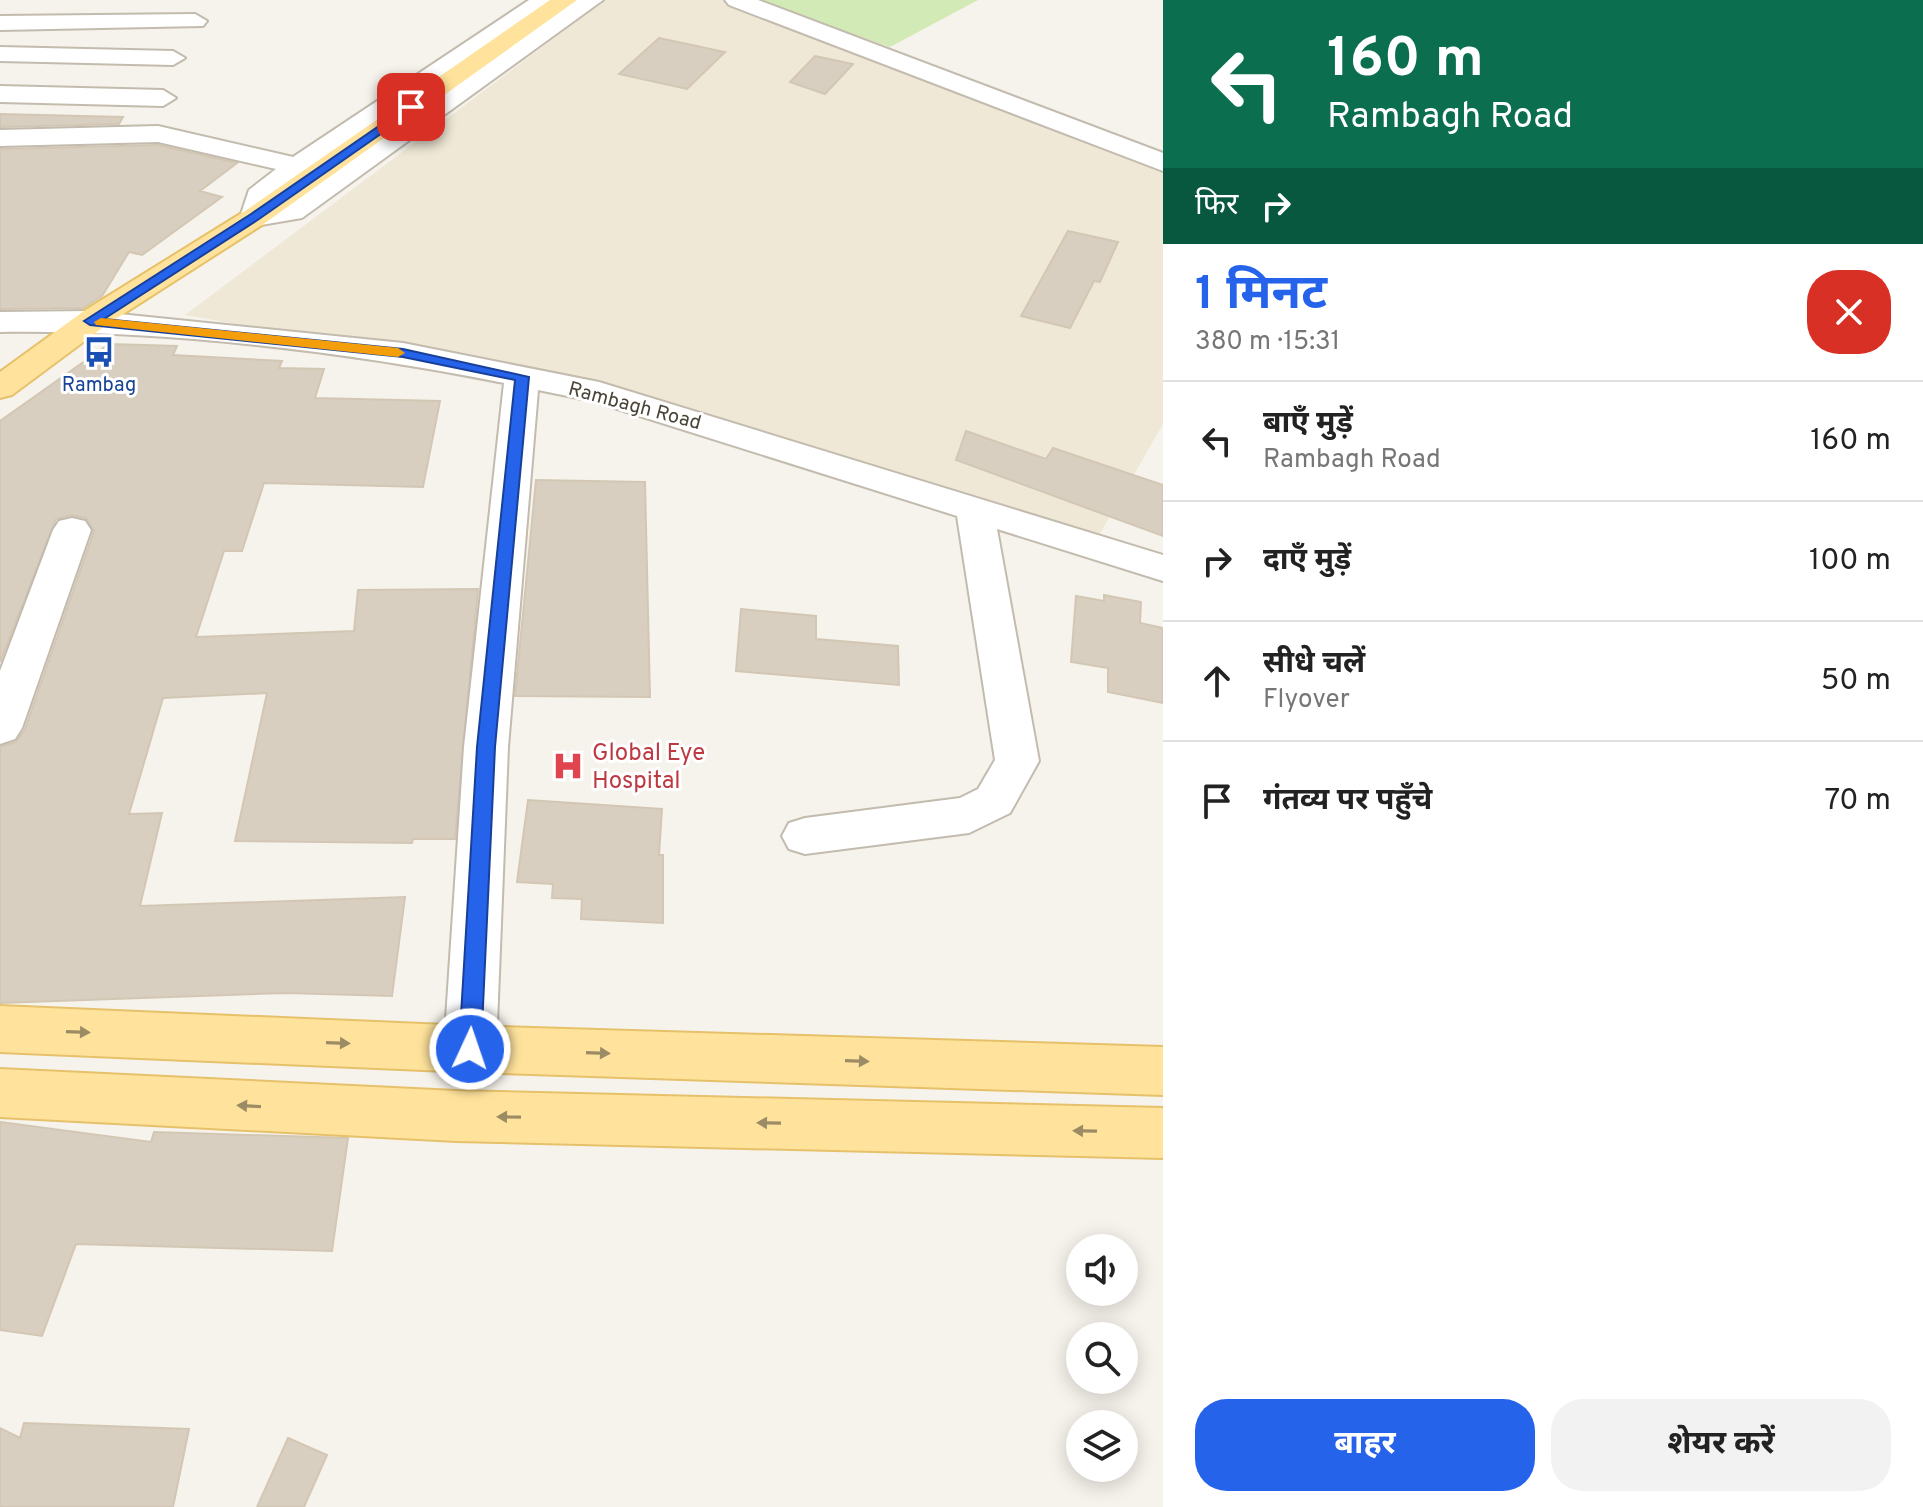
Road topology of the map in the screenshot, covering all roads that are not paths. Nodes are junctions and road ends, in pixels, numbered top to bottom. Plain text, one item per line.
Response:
1 (545, 0) edge
2 (565, 0) edge
3 (591, 0) edge
4 (737, 0) edge
5 (766, 0) edge
6 (195, 21) dead end
7 (0, 23) edge
8 (0, 54) edge
9 (173, 58) dead end
10 (0, 94) edge
11 (163, 98) dead end
12 (0, 138) edge
13 (1163, 149) edge
14 (1163, 163) edge
15 (297, 166) junction
16 (255, 217) junction
17 (90, 321) junction
18 (0, 322) edge
19 (522, 377) junction
20 (0, 388) edge
21 (974, 507) junction
22 (72, 530) dead end
23 (1163, 568) edge
24 (0, 728) edge
25 (805, 836) dead end
26 (0, 1029) edge
27 (470, 1049) junction
28 (1163, 1071) edge
29 (0, 1093) edge
30 (1163, 1133) edge

1 - 15 street
2 - 16 main road
3 - 16 street
4 - 14 street
5 - 13 street
6 - 7 street
8 - 9 street
10 - 11 street
12 - 15 street
15 - 16 street
16 - 17 main road
17 - 18 street, Rambagh Road
17 - 19 street, Rambagh Road
17 - 20 main road
19 - 21 street, Rambagh Road
19 - 27 street
21 - 23 street, Rambagh Road
21 - 25 street
22 - 24 street
26 -> 27 main road
27 -> 28 main road
30 -> 29 main road

